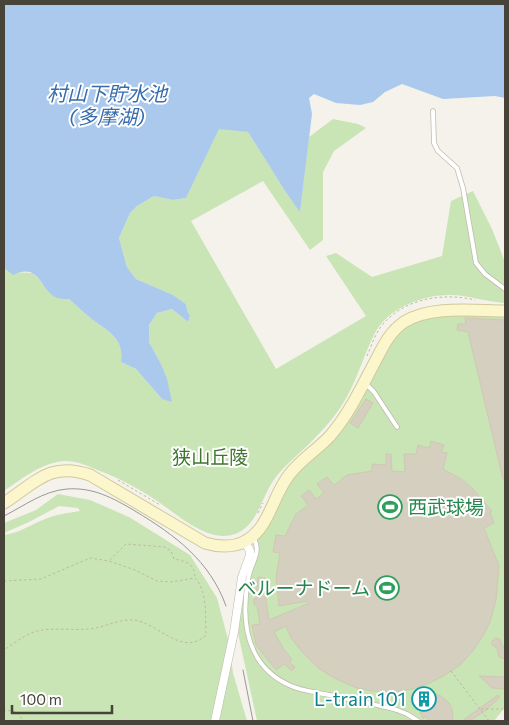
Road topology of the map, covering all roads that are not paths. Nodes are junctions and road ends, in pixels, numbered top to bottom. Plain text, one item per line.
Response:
1 (433, 111) dead end
2 (505, 289) edge
3 (505, 311) edge
4 (364, 382) junction
5 (397, 427) dead end
6 (4, 504) edge
7 (249, 539) junction
8 (216, 721) edge
9 (418, 721) edge

1 - 2 lane
3 - 4 street
4 - 5 lane
4 - 7 street
6 - 7 street
7 - 8 street
7 - 9 lane

